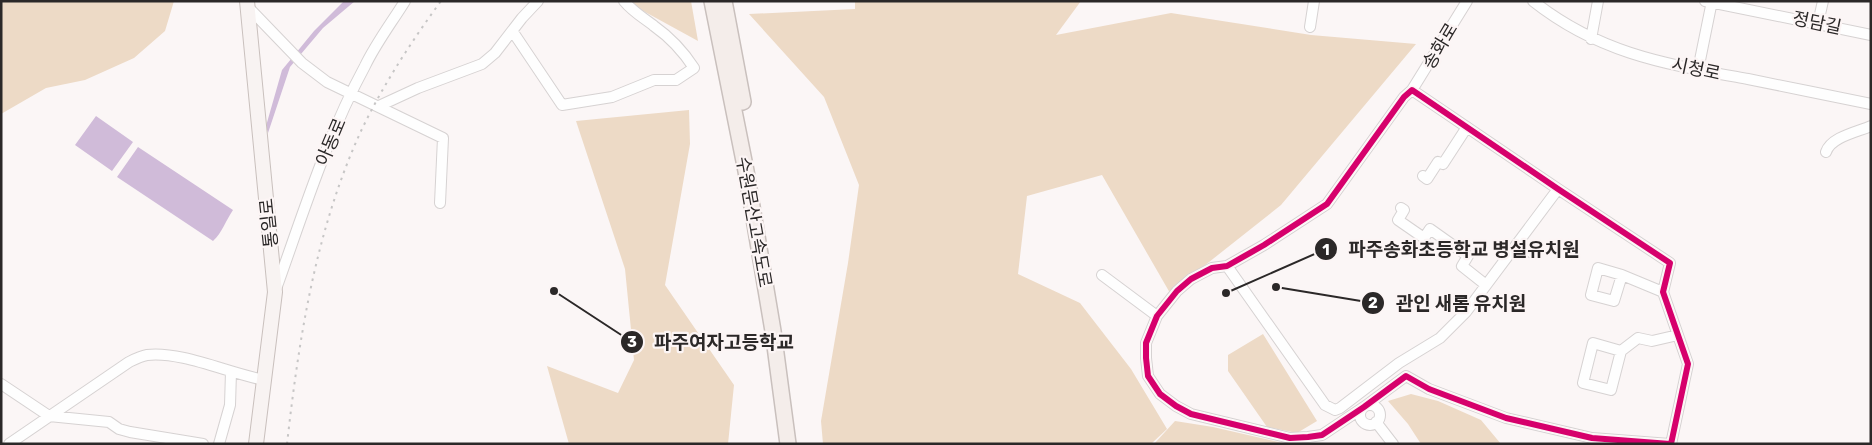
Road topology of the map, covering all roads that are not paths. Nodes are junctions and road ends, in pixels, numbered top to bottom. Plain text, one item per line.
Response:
1 (406, 1) edge
2 (538, 1) edge
3 (624, 1) edge
4 (712, 1) edge
5 (724, 1) edge
6 (1314, 1) edge
7 (1467, 1) edge
8 (1533, 1) edge
9 (1598, 1) edge
10 (1823, 1) edge
11 (1710, 2) edge
12 (247, 4) edge
13 (1818, 23) junction
14 (1310, 27) dead end
15 (513, 32) junction
16 (1871, 35) edge
17 (1591, 39) junction
18 (1698, 70) junction
19 (1412, 90) junction
20 (351, 93) junction
21 (1871, 104) edge
22 (379, 106) junction
23 (1871, 126) edge
24 (1467, 127) junction
25 (1826, 152) dead end
26 (1423, 176) dead end
27 (1558, 189) junction
28 (440, 203) dead end
29 (1401, 208) dead end
30 (1516, 245) junction
31 (1536, 254) dead end
32 (1227, 266) junction
33 (1622, 274) dead end
34 (1102, 275) dead end
35 (1486, 285) junction
36 (276, 292) junction
37 (1663, 292) junction
38 (1157, 316) junction
39 (1678, 335) junction
40 (1621, 351) junction
41 (1399, 363) junction
42 (231, 372) junction
43 (245, 376) junction
44 (1406, 376) junction
45 (264, 380) junction
46 (1, 384) edge
47 (261, 401) junction
48 (1364, 407) junction
49 (49, 416) junction
50 (9, 444) edge
51 (203, 444) edge
52 (219, 444) edge
53 (256, 444) edge
54 (788, 444) edge
55 (797, 444) edge
56 (1393, 444) edge
57 (1671, 444) edge

1 - 20 street, 아동로
2 - 15 street
3 - 15 street
4 - 54 highway, 수원문산고속도로
5 - 55 highway, 수원문산고속도로
6 - 14 street
7 - 19 street, 송화로
8 - 17 street, 시청로
9 - 17 street
10 - 13 street
11 - 13 street, 정담길
11 - 18 street
12 - 20 street
12 - 36 main road, 통일로
13 - 16 street, 정담길
15 - 22 street
17 - 18 street, 시청로
18 - 21 street, 시청로
19 - 24 street
19 - 32 street, 송화로
20 - 22 street
20 - 36 street, 아동로
22 - 28 street
23 - 25 street
24 - 26 street
24 - 27 street
27 - 30 street
27 - 37 street
29 - 35 street
30 - 31 street
30 - 35 street
32 - 38 street, 송화로
32 - 41 street
33 - 37 street
34 - 38 street
35 - 41 street
36 - 45 main road, 통일로
37 - 39 street
38 - 48 street, 송화로
39 - 40 street
39 - 57 street
40 - 40 street
41 - 44 street
42 - 43 street
42 - 49 street
42 - 52 street
43 - 45 street
43 - 47 street
44 - 48 street, 송화로
44 - 57 street
45 - 47 main road, 통일로
46 - 49 street
47 - 53 main road, 통일로
48 - 56 street
49 - 50 street
49 - 51 street

